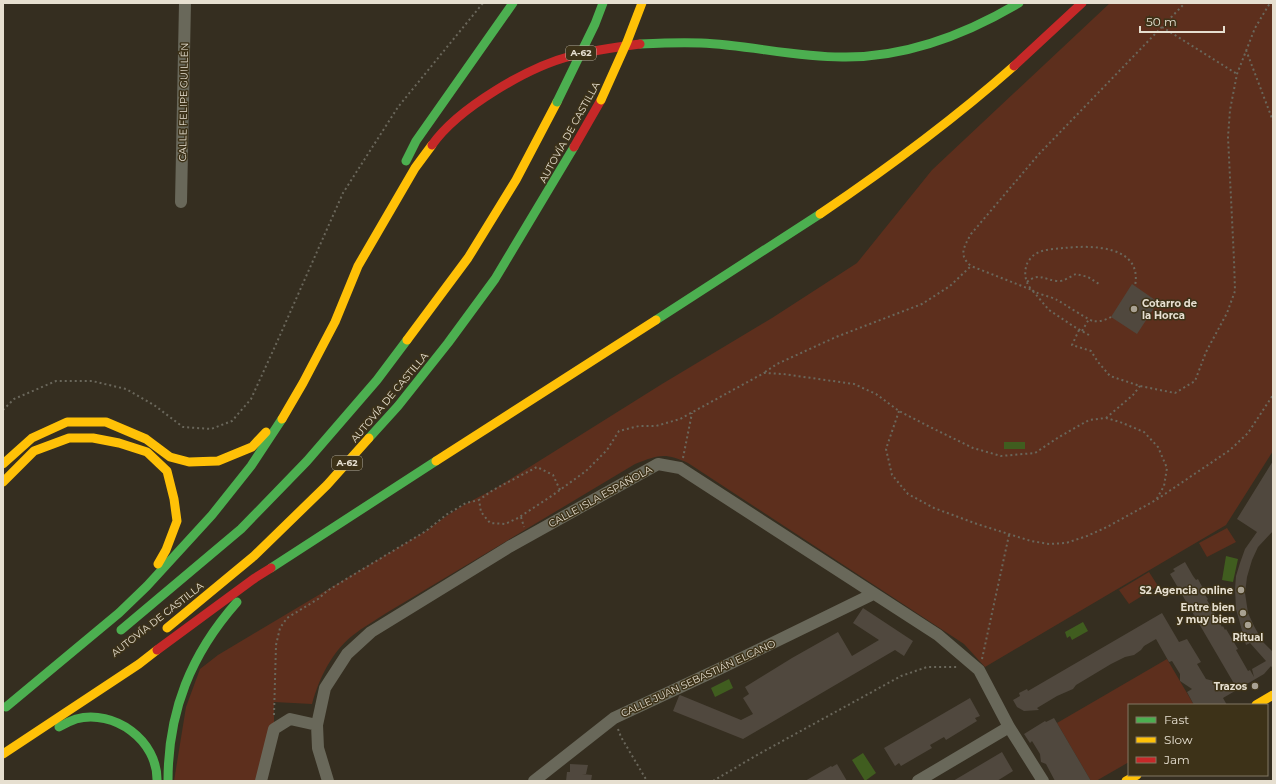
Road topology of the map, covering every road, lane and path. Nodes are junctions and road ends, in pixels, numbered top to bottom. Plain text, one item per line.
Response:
1 (185, 3) edge
2 (483, 3) edge
3 (513, 3) edge
4 (603, 3) edge
5 (642, 3) edge
6 (1019, 3) edge
7 (1082, 3) edge
8 (1185, 3) edge
9 (1270, 3) edge
10 (1162, 27) junction
11 (1246, 49) junction
12 (1236, 74) junction
13 (1273, 121) edge
14 (402, 168) dead end
15 (181, 202) dead end
16 (381, 208) dead end
17 (358, 266) junction
18 (971, 266) junction
19 (1027, 282) junction
20 (1099, 284) dead end
21 (1135, 286) dead end
22 (1032, 290) junction
23 (1110, 317) dead end
24 (1089, 319) junction
25 (1081, 331) junction
26 (1089, 335) dead end
27 (764, 373) junction
28 (1140, 386) junction
29 (1273, 395) edge
30 (289, 408) junction
31 (3, 410) edge
32 (899, 411) junction
33 (692, 413) junction
34 (1106, 418) junction
35 (3, 464) edge
36 (680, 468) junction
37 (3, 482) edge
38 (560, 490) junction
39 (480, 500) junction
40 (1156, 500) junction
41 (1008, 535) junction
42 (306, 545) junction
43 (147, 586) junction
44 (874, 594) junction
45 (161, 633) dead end
46 (114, 636) dead end
47 (979, 670) junction
48 (58, 676) dead end
49 (1273, 695) edge
50 (1258, 704) edge
51 (5, 708) edge
52 (614, 718) junction
53 (317, 724) junction
54 (1009, 727) junction
55 (274, 729) junction
56 (3, 755) edge
57 (1135, 776) edge
58 (157, 781) edge
59 (168, 781) edge
60 (261, 781) edge
61 (328, 781) edge
62 (534, 781) edge
63 (647, 781) edge
64 (713, 781) edge
65 (918, 781) edge
66 (1043, 781) edge
67 (1126, 781) edge

1 - 15 street, CALLE FELIPE GUILLÉN
2 - 31 path
3 - 14 main road
4 - 46 main road, AUTOVÍA DE CASTILLA / A-62, bridge
5 - 45 main road, AUTOVÍA DE CASTILLA / A-62, bridge
6 - 17 main road
7 - 42 main road
8 - 10 path
9 - 11 path
10 - 12 path
10 - 18 path
11 - 12 path
11 - 13 path
12 - 28 path
16 - 17 main road
17 - 30 main road
18 - 22 path
18 - 27 path
19 - 20 path
19 - 21 path
19 - 22 path
22 - 24 path
22 - 25 path
23 - 24 path
24 - 25 path
25 - 26 path
25 - 28 path
27 - 32 path
27 - 33 path
28 - 34 path
29 - 40 path
30 - 35 main road
30 - 43 main road
32 - 34 path
32 - 41 path
33 - 36 path
33 - 38 path
34 - 40 path
36 - 44 street, CALLE ISLA ESPAÑOLA
36 - 53 street, CALLE ISLA ESPAÑOLA
37 - 43 main road
38 - 39 path
38 - 39 path
39 - 55 path
40 - 41 path
41 - 47 path
42 - 56 main road
42 - 59 main road
43 - 51 main road
44 - 47 street, CALLE ISLA ESPAÑOLA
44 - 52 street, CALLE JUAN SEBASTIÁN ELCANO
47 - 54 street, CALLE ISLA ESPAÑOLA
47 - 64 path
48 - 51 main road
49 - 50 main road
52 - 62 street, CALLE JUAN SEBASTIÁN ELCANO
52 - 63 path
53 - 55 street
53 - 61 street, CALLE ISLA ESPAÑOLA
54 - 65 street
54 - 66 street, CALLE ISLA ESPAÑOLA
55 - 60 street
56 - 58 main road
57 - 67 main road

